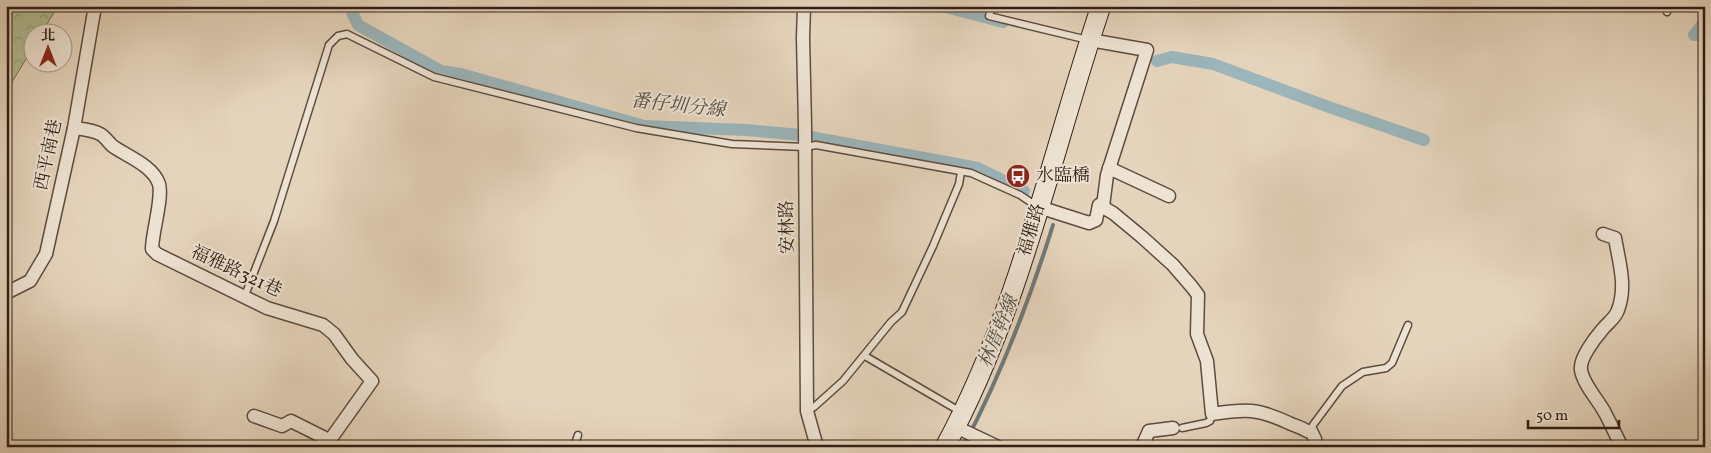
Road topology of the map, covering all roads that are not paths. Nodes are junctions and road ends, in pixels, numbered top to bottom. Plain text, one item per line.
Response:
1 (95, 6) edge
2 (804, 6) edge
3 (992, 6) edge
4 (1101, 6) edge
5 (1090, 40) junction
6 (74, 128) junction
7 (805, 144) junction
8 (1109, 168) junction
9 (961, 172) junction
10 (1169, 196) dead end
11 (1103, 206) junction
12 (1038, 207) junction
13 (1603, 234) dead end
14 (6, 293) edge
15 (244, 298) junction
16 (1408, 325) dead end
17 (865, 356) junction
18 (807, 410) junction
19 (1212, 414) junction
20 (254, 416) dead end
21 (960, 424) junction
22 (1178, 428) joint
23 (1311, 431) junction
24 (578, 435) dead end
25 (327, 444) edge
26 (574, 447) edge
27 (817, 447) edge
28 (945, 447) edge
29 (998, 447) edge
30 (1142, 447) edge
31 (1316, 447) edge
32 (1622, 447) edge

1 - 6 street, 西平南巷
2 - 7 street, 安林路
3 - 5 lane
4 - 5 main road, 福雅路
5 - 8 street
5 - 12 main road, 福雅路
6 - 14 street, 西平南巷
6 - 15 street, 福雅路321巷
7 - 9 lane
7 - 15 lane
7 - 18 street, 安林路
8 - 10 street
8 - 11 street
9 - 12 lane
9 - 17 lane
11 - 12 street
11 - 19 street
12 - 21 main road, 福雅路
13 - 32 street
15 - 25 street, 福雅路321巷
16 - 23 lane
17 - 18 lane
17 - 21 lane
18 - 27 street, 安林路
19 - 22 lane
19 - 23 street
20 - 25 street
21 - 28 main road, 福雅路
21 - 29 street
22 - 30 street
23 - 31 street
24 - 26 lane

